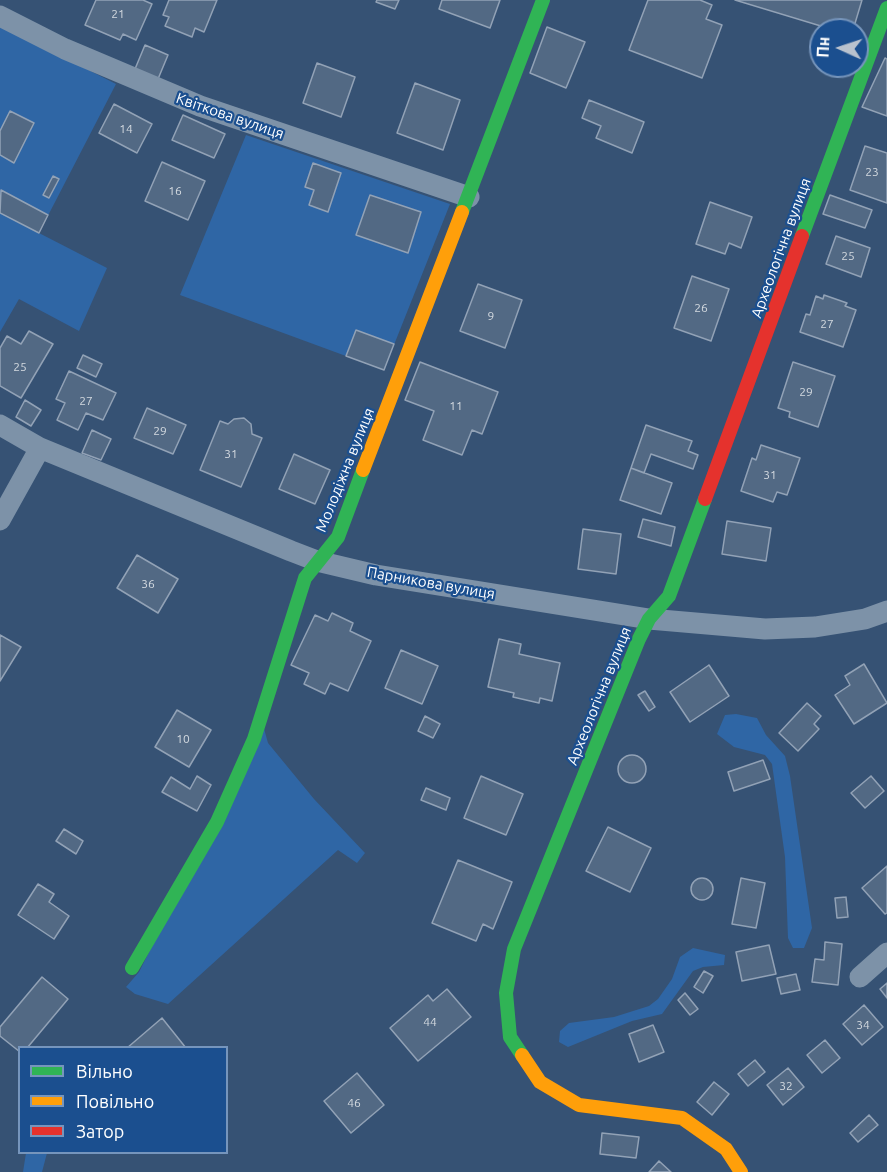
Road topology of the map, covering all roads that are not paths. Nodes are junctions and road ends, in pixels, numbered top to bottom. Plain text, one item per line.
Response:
1 (543, 0) edge
2 (887, 8) edge
3 (0, 15) edge
4 (469, 198) junction
5 (0, 425) edge
6 (40, 448) junction
7 (0, 520) edge
8 (317, 561) junction
9 (887, 611) edge
10 (649, 619) junction
11 (887, 953) edge
12 (132, 969) dead end
13 (860, 976) dead end
14 (741, 1172) edge

1 - 4 street, Молодіжна вулиця
2 - 10 street, Археологічна вулиця
3 - 4 street, Квіткова вулиця
4 - 8 street, Молодіжна вулиця
5 - 6 street, Парникова вулиця
6 - 7 street
6 - 8 street, Парникова вулиця
8 - 10 street, Парникова вулиця
8 - 12 street, Молодіжна вулиця
9 - 10 street, Парникова вулиця
10 - 14 street, Археологічна вулиця
11 - 13 street

